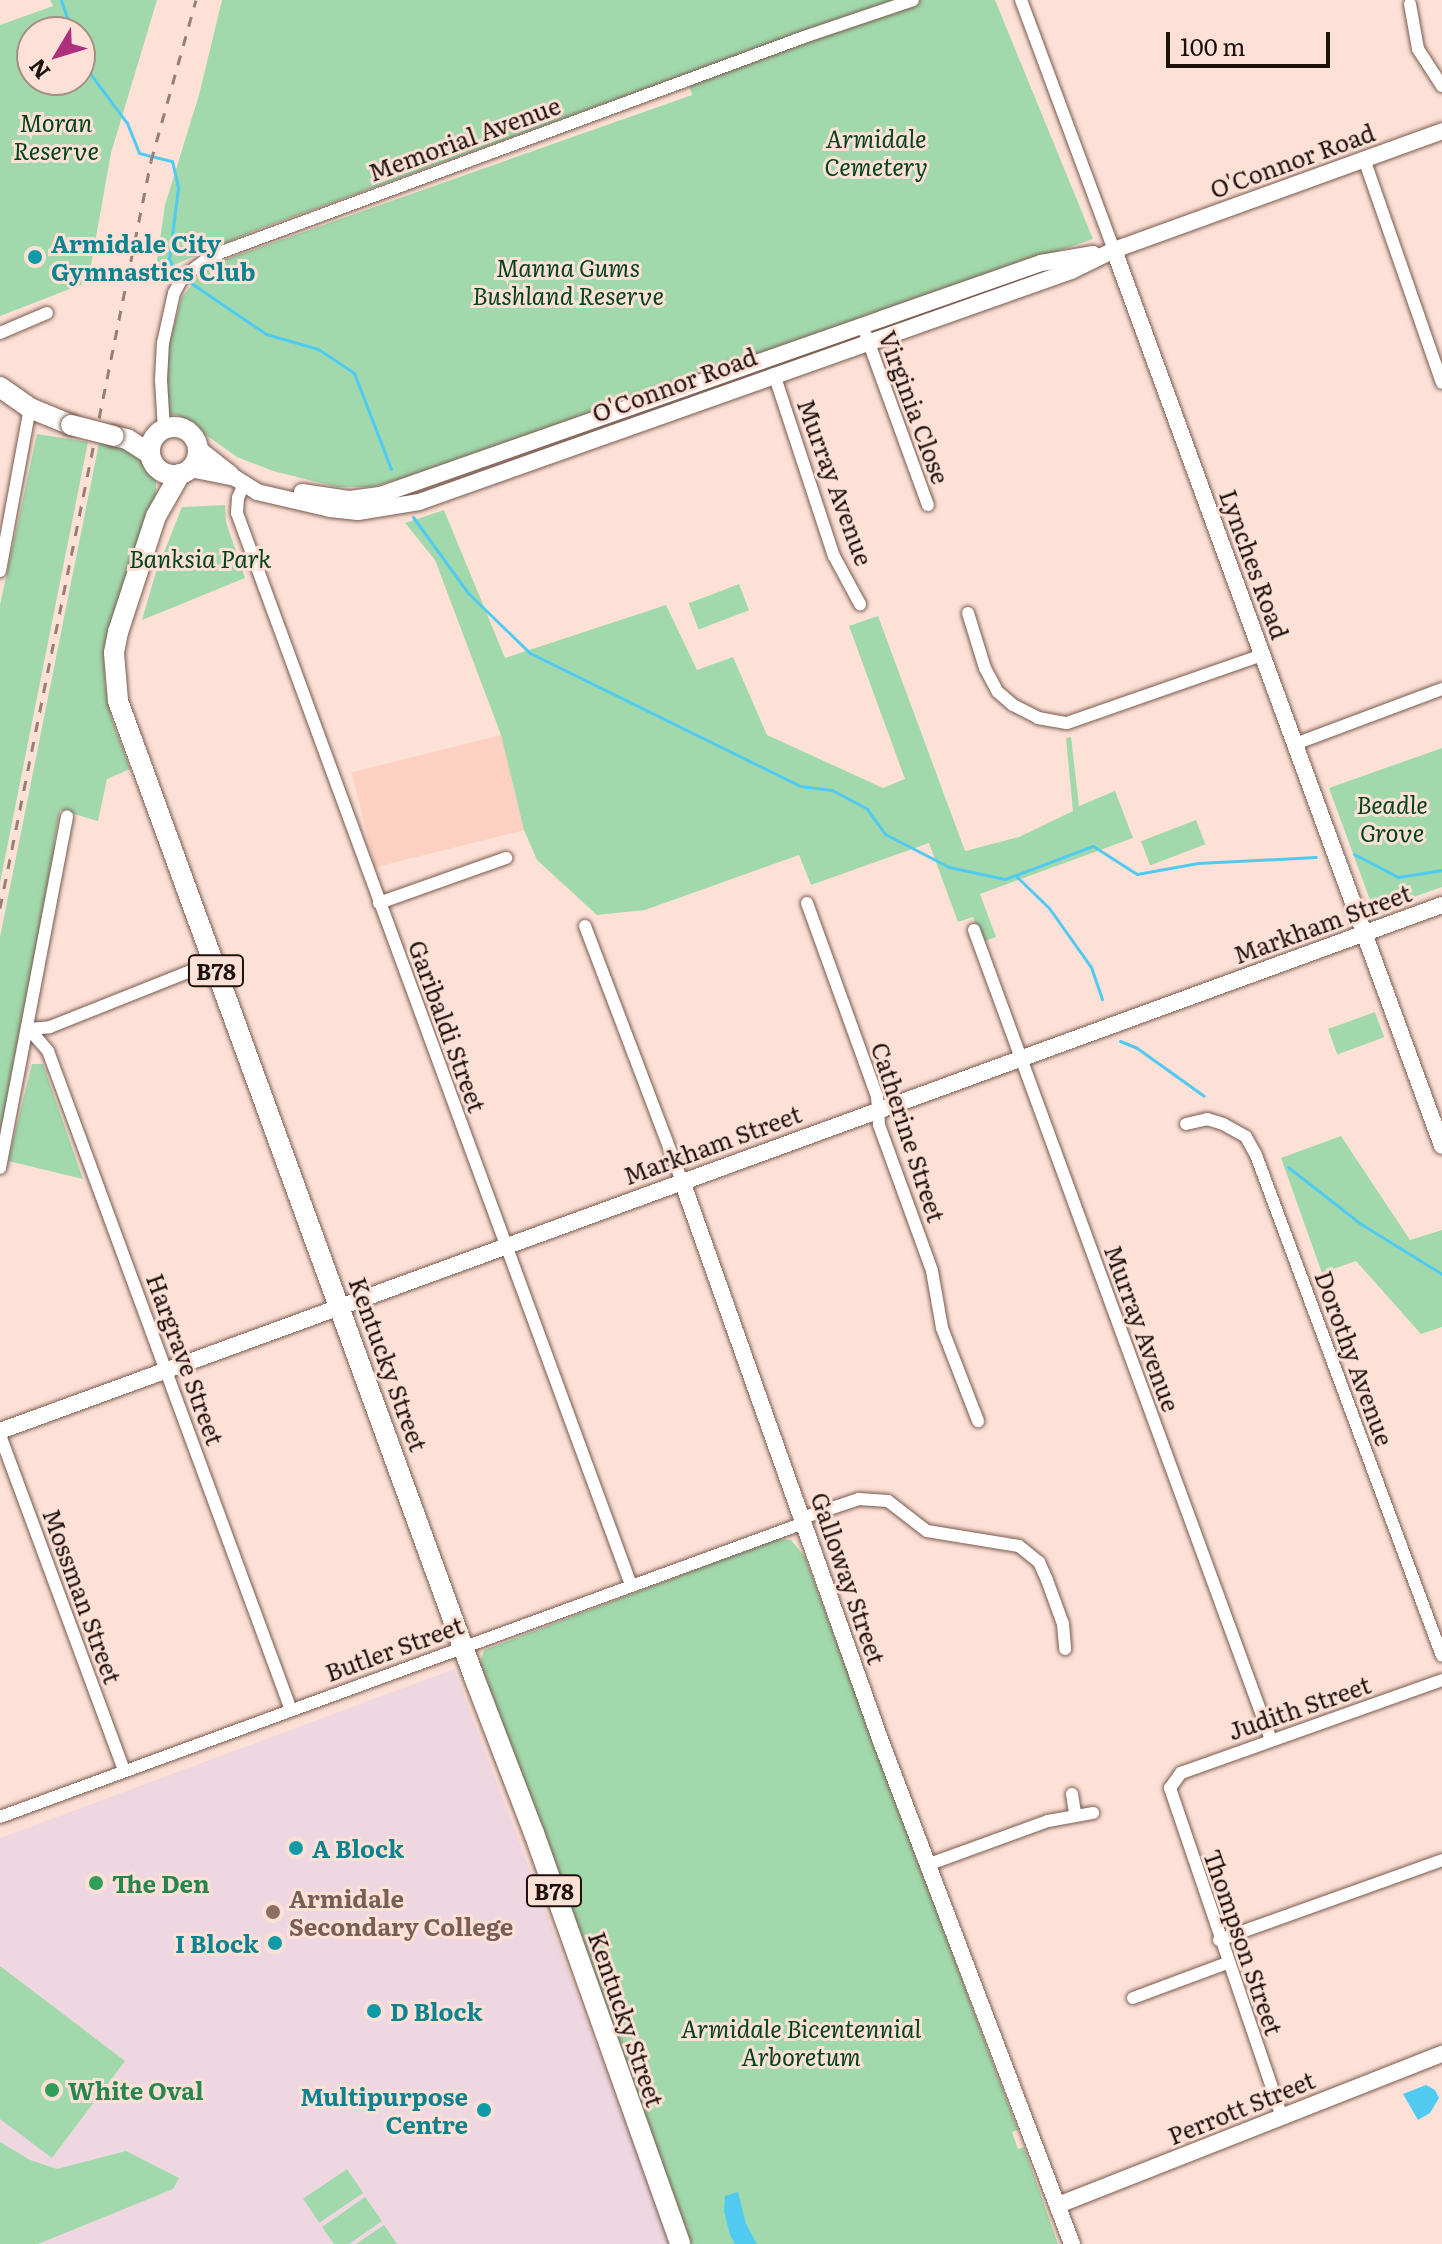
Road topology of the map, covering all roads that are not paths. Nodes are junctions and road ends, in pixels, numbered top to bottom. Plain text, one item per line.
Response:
1 (913, 0) edge
2 (1021, 0) edge
3 (1410, 4) dead end
4 (1442, 86) edge
5 (1442, 131) edge
6 (1364, 159) junction
7 (1114, 250) junction
8 (47, 313) dead end
9 (861, 324) junction
10 (0, 333) edge
11 (868, 341) junction
12 (774, 374) junction
13 (1442, 383) edge
14 (0, 387) edge
15 (30, 408) junction
16 (160, 432) junction
17 (120, 438) junction
18 (198, 448) junction
19 (170, 467) junction
20 (240, 480) junction
21 (928, 505) dead end
22 (0, 571) edge
23 (860, 604) dead end
24 (968, 613) dead end
25 (1262, 655) junction
26 (1442, 689) edge
27 (1295, 744) junction
28 (67, 816) dead end
29 (506, 858) dead end
30 (379, 903) junction
31 (807, 903) dead end
32 (1442, 905) edge
33 (585, 926) dead end
34 (974, 930) dead end
35 (1363, 934) junction
36 (213, 962) junction
37 (29, 1029) junction
38 (1021, 1058) junction
39 (877, 1110) junction
40 (1186, 1124) dead end
41 (1442, 1146) edge
42 (0, 1168) edge
43 (682, 1181) junction
44 (506, 1245) junction
45 (340, 1306) junction
46 (168, 1370) junction
47 (978, 1421) dead end
48 (0, 1433) edge
49 (803, 1520) junction
50 (631, 1585) junction
51 (462, 1646) junction
52 (1065, 1649) dead end
53 (1442, 1656) edge
54 (1442, 1680) edge
55 (291, 1710) junction
56 (1271, 1740) junction
57 (124, 1771) junction
58 (1174, 1780) joint
59 (1072, 1794) dead end
60 (1093, 1813) dead end
61 (1075, 1814) junction
62 (0, 1817) edge
63 (1442, 1860) edge
64 (927, 1865) junction
65 (1219, 1940) junction
66 (1227, 1963) junction
67 (1133, 1998) dead end
68 (1442, 2054) edge
69 (1282, 2117) junction
70 (1058, 2205) junction
71 (680, 2244) edge
72 (1072, 2244) edge

1 - 16 street, Memorial Avenue
2 - 7 street, Lynches Road
3 - 4 street
5 - 6 street, O'Connor Road
6 - 7 street, O'Connor Road
6 - 13 street
7 - 9 street, O'Connor Road
7 - 11 street, O'Connor Road
7 - 25 street, Lynches Road
8 - 10 street
9 - 11 street, Virginia Close
9 - 20 street, O'Connor Road
11 - 12 street, O'Connor Road
11 - 21 street, Virginia Close
12 - 20 street, O'Connor Road
12 - 23 street, Murray Avenue
14 - 15 main road
15 - 17 main road, bridge
15 - 22 street
16 - 17 main road
16 - 18 main road
16 - 19 main road, B78
17 - 19 main road
18 - 19 main road, B78
18 - 20 street, O'Connor Road
19 - 20 street, O'Connor Road
19 - 36 main road, Kentucky Street / B78
20 - 30 street, Garibaldi Street
24 - 25 street
25 - 27 street, Lynches Road
26 - 27 street
27 - 35 street, Lynches Road
28 - 37 street
29 - 30 street
30 - 44 street, Garibaldi Street
31 - 39 street, Catherine Street
32 - 35 street, Markham Street
33 - 43 street, Galloway Street
34 - 38 street, Murray Avenue
35 - 38 street, Markham Street
35 - 41 street, Lynches Road
36 - 37 street
36 - 45 main road, Kentucky Street / B78
37 - 42 street
37 - 46 street, Hargrave Street
38 - 39 street, Markham Street
38 - 56 street, Murray Avenue
39 - 43 street, Markham Street
39 - 47 street, Catherine Street
40 - 53 street, Dorothy Avenue
43 - 44 street, Markham Street
43 - 49 street, Galloway Street
44 - 45 street, Markham Street
44 - 50 street, Garibaldi Street
45 - 46 street, Markham Street
45 - 51 main road, Kentucky Street / B78
46 - 48 street, Markham Street
46 - 55 street, Hargrave Street
48 - 57 street, Mossman Street
49 - 50 street, Butler Street
49 - 52 street, Butler Street
49 - 64 street, Galloway Street
50 - 51 street, Butler Street
51 - 55 street, Butler Street
51 - 71 main road, Kentucky Street / B78
54 - 56 street, Judith Street
55 - 57 street, Butler Street
56 - 58 street, Judith Street
57 - 62 street, Butler Street
58 - 65 street, Thompson Street
59 - 61 street
60 - 61 street
61 - 64 street
63 - 65 street
64 - 70 street, Galloway Street
65 - 66 street, Thompson Street
66 - 67 street
66 - 69 street, Thompson Street
68 - 69 street, Perrott Street
69 - 70 street, Perrott Street
70 - 72 street, Galloway Street

